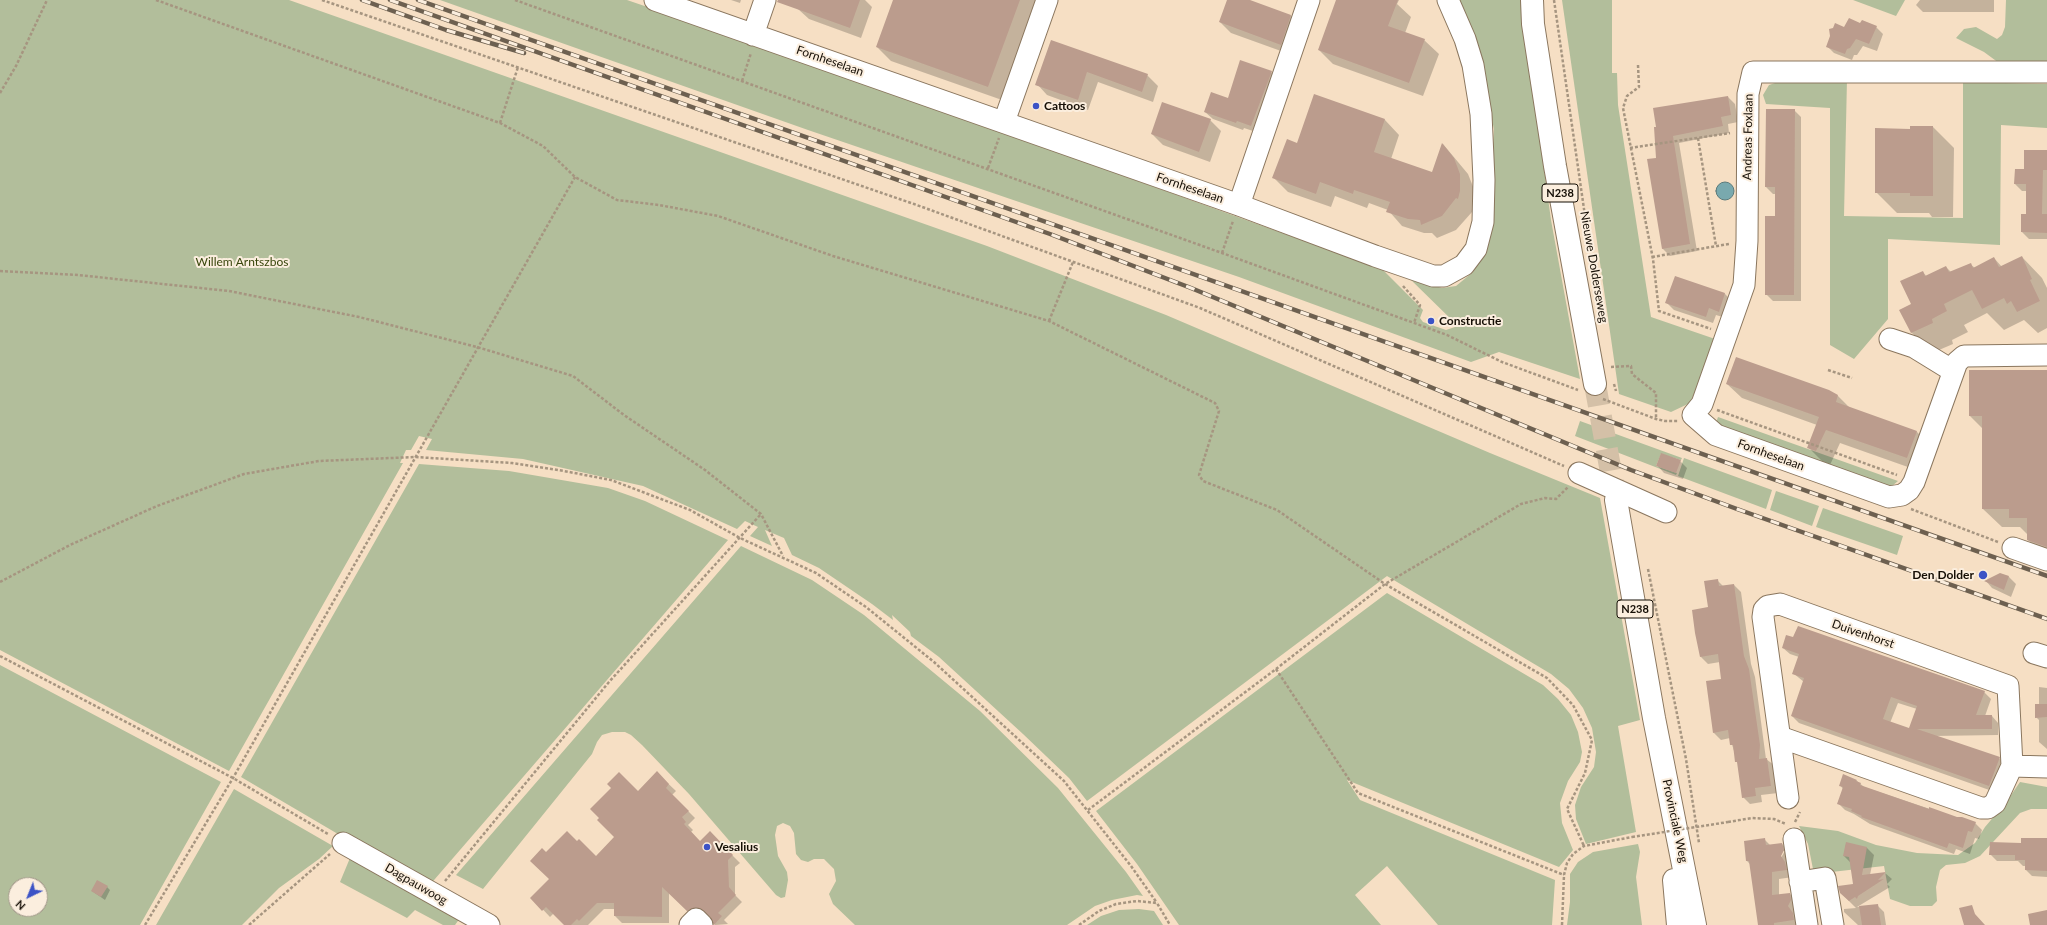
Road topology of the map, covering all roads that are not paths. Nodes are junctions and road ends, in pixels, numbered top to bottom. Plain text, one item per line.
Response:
1 (655, 0) edge
2 (765, 0) edge
3 (1047, 0) edge
4 (1309, 0) edge
5 (1448, 0) edge
6 (1532, 0) edge
7 (753, 35) junction
8 (2047, 72) edge
9 (1004, 122) junction
10 (1239, 205) junction
11 (1890, 339) dead end
12 (2047, 355) edge
13 (1952, 371) junction
14 (1607, 379) tunnel mouth
15 (1697, 410) joint
16 (1579, 473) road end
17 (1616, 500) tunnel mouth
18 (1666, 512) dead end
19 (2013, 548) road end
20 (2047, 560) edge
21 (1654, 718) junction
22 (1780, 737) junction
23 (2012, 766) junction
24 (2047, 767) edge
25 (1795, 803) road end
26 (1794, 831) road end
27 (343, 843) road end
28 (1800, 882) junction
29 (489, 925) edge
30 (690, 925) edge
31 (702, 925) edge
32 (1678, 925) edge
33 (1695, 925) edge
34 (1807, 925) edge
35 (1833, 925) edge

1 - 7 street, Fornheselaan
2 - 7 street
3 - 9 street
4 - 10 street
5 - 10 street, Fornheselaan
6 - 14 main road, Nieuwe Dolderseweg / N238
7 - 9 street, Fornheselaan
8 - 15 street, Andreas Foxlaan
9 - 10 street, Fornheselaan
11 - 13 street
12 - 13 street
13 - 15 street, Fornheselaan
16 - 18 street
17 - 21 main road, Provinciale Weg / N238
19 - 20 street
21 - 32 main road, Provinciale Weg / N238
21 - 33 main road, Provinciale Weg / N238
22 - 23 street, Duivenhorst
22 - 23 street, Duivenhorst
22 - 25 street, Duivenhorst
23 - 24 street
26 - 28 street
27 - 29 street, Dagpauwoog
28 - 34 street
28 - 35 street
30 - 31 street

